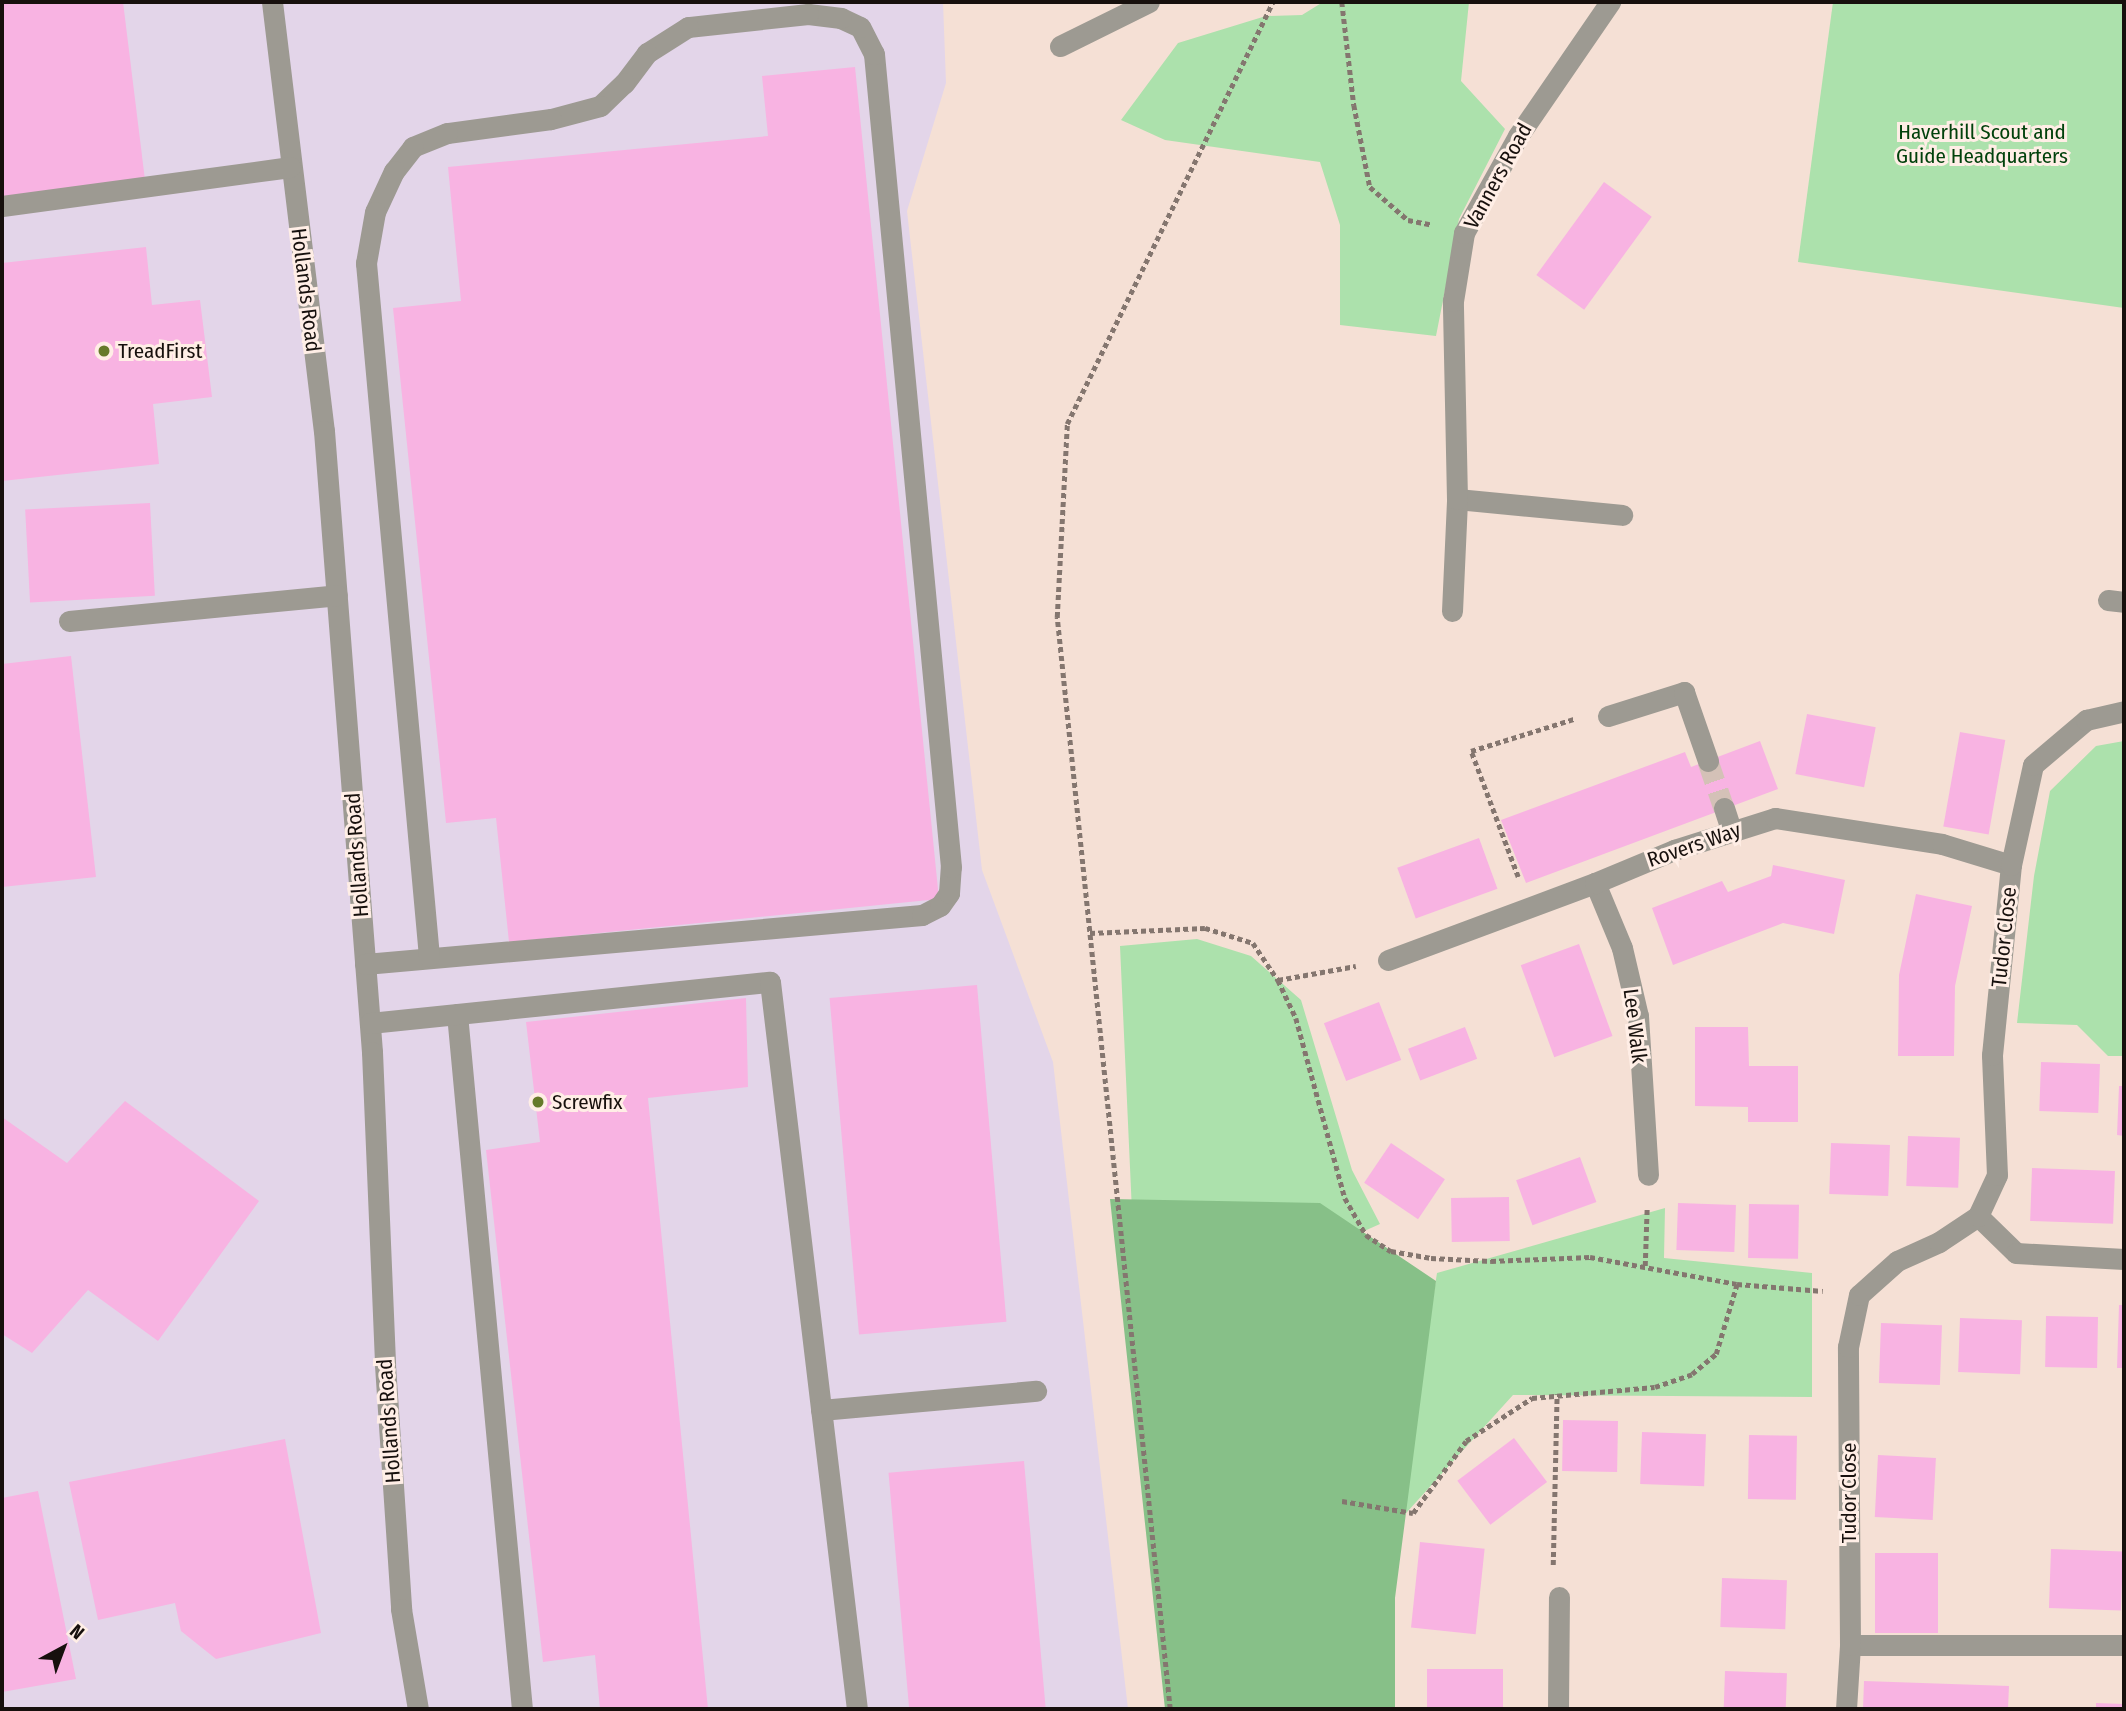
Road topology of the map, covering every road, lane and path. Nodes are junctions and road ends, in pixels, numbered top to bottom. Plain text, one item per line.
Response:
1 (272, 2) edge
2 (1149, 2) edge
3 (1273, 2) edge
4 (1342, 2) edge
5 (1610, 2) edge
6 (1060, 46) dead end
7 (290, 167) junction
8 (2, 206) edge
9 (1464, 233) junction
10 (1457, 499) junction
11 (1622, 515) dead end
12 (337, 595) junction
13 (1452, 611) dead end
14 (69, 621) dead end
15 (2124, 711) edge
16 (1608, 716) joint
17 (1708, 761) tunnel mouth
18 (1724, 808) tunnel mouth
19 (1732, 832) junction
20 (2011, 865) junction
21 (1595, 883) junction
22 (1529, 907) junction
23 (1090, 933) junction
24 (429, 956) junction
25 (1388, 960) joint
26 (365, 964) junction
27 (1278, 980) junction
28 (457, 1014) junction
29 (370, 1023) junction
30 (1647, 1175) joint
31 (1978, 1216) junction
32 (2124, 1259) edge
33 (1645, 1266) junction
34 (1737, 1284) junction
35 (1859, 1295) junction
36 (1036, 1391) dead end
37 (1557, 1394) junction
38 (821, 1410) junction
39 (1342, 1501) dead end
40 (1559, 1597) joint
41 (1850, 1645) junction
42 (2124, 1645) edge
43 (418, 1709) edge
44 (522, 1709) edge
45 (857, 1709) edge
46 (1170, 1709) edge
47 (1558, 1709) edge
48 (1846, 1709) edge

1 - 7 street, Hollands Road
2 - 6 street
3 - 23 path
4 - 9 path
5 - 9 street, Vanners Road
7 - 8 street
7 - 12 street, Hollands Road
9 - 10 street, Vanners Road
10 - 11 street
10 - 13 street, Vanners Road
12 - 14 street
12 - 26 street, Hollands Road
15 - 20 street, Tudor Close
16 - 17 street
16 - 22 path
18 - 19 street
19 - 20 street, Rovers Way
19 - 21 street, Rovers Way
20 - 31 street, Tudor Close
21 - 22 street, Rovers Way
21 - 30 street, Lee Walk
22 - 25 street, Rovers Way
23 - 27 path
23 - 46 path
24 - 24 street
24 - 26 street
25 - 27 path
26 - 29 street, Hollands Road
27 - 33 path
28 - 29 street
28 - 38 street
28 - 44 street
29 - 43 street, Hollands Road
30 - 33 path
31 - 32 street
31 - 35 street
33 - 34 path
34 - 35 path
34 - 37 path
35 - 41 street, Tudor Close
36 - 38 street
37 - 39 path
37 - 40 path
38 - 45 street
40 - 47 street
41 - 42 street
41 - 48 street, Tudor Close

